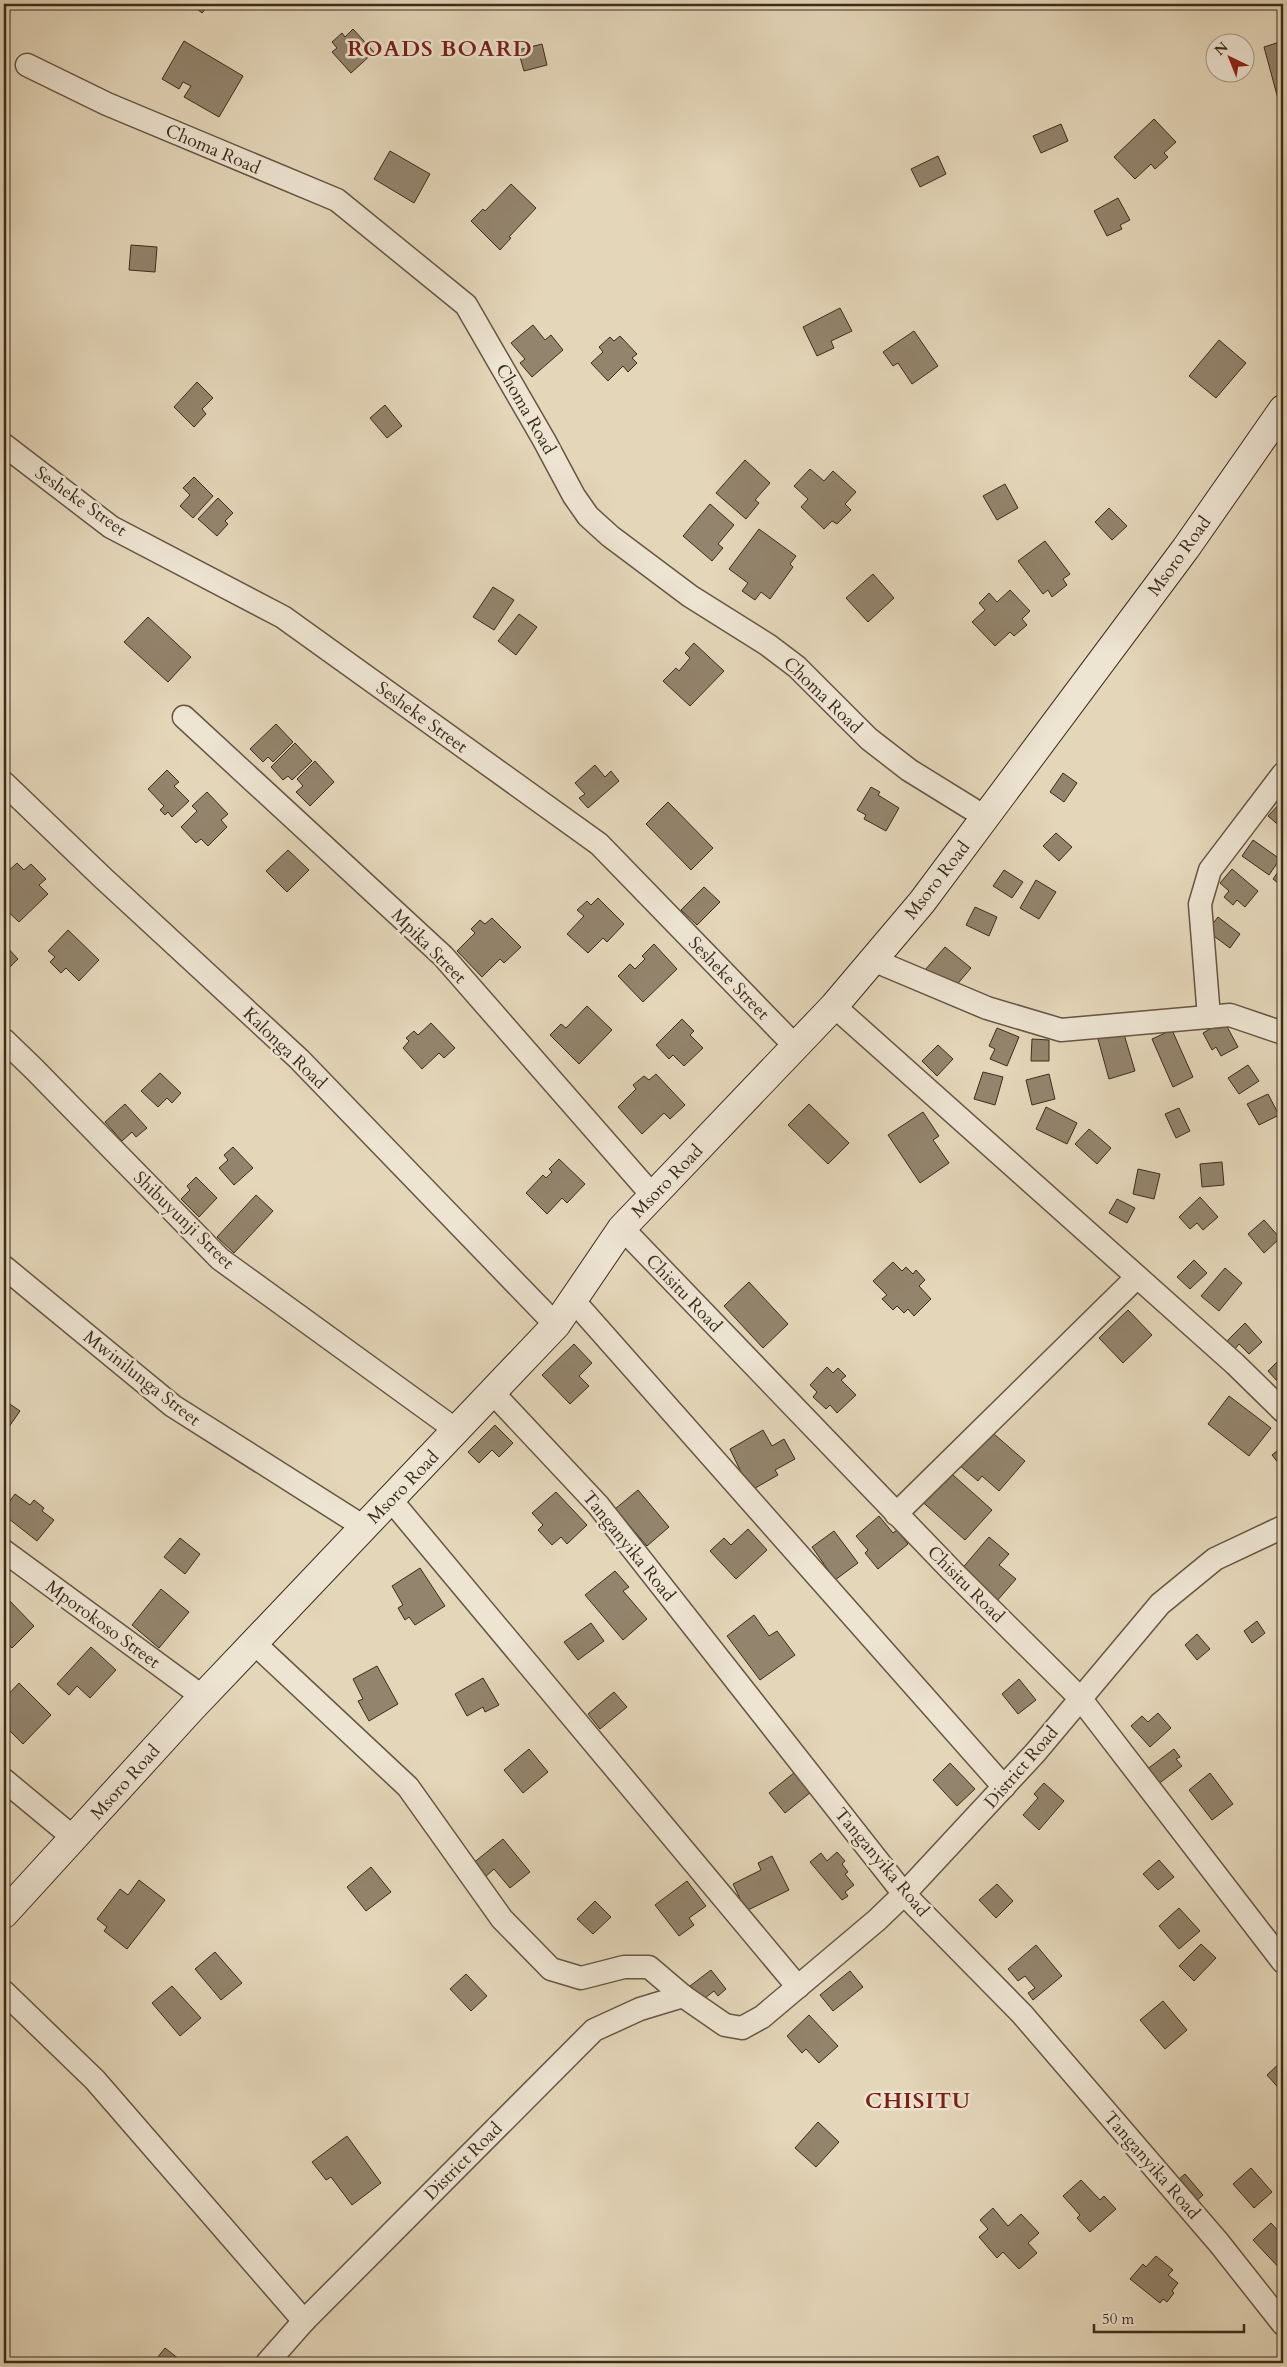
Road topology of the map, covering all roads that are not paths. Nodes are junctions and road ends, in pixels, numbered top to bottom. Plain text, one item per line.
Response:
1 (28, 64) dead end
2 (1283, 409) edge
3 (4, 445) edge
4 (184, 716) dead end
5 (1283, 774) edge
6 (4, 783) edge
7 (985, 817) junction
8 (873, 960) junction
9 (834, 1006) junction
10 (1209, 1017) junction
11 (1283, 1033) edge
12 (4, 1040) edge
13 (796, 1046) junction
14 (653, 1196) junction
15 (622, 1228) junction
16 (4, 1267) edge
17 (1137, 1277) junction
18 (573, 1300) junction
19 (556, 1325) junction
20 (492, 1392) junction
21 (1283, 1411) edge
22 (456, 1430) junction
23 (391, 1500) junction
24 (896, 1514) junction
25 (364, 1527) junction
26 (1283, 1527) edge
27 (4, 1551) edge
28 (254, 1643) junction
29 (203, 1697) junction
30 (1080, 1698) junction
31 (4, 1780) edge
32 (1004, 1787) junction
33 (74, 1838) junction
34 (904, 1894) junction
35 (4, 1914) edge
36 (1283, 1962) edge
37 (798, 1987) junction
38 (4, 1992) edge
39 (683, 1996) junction
40 (304, 2321) junction
41 (1283, 2324) edge
42 (266, 2363) edge

1 - 7 street, Choma Road
2 - 7 street, Msoro Road
3 - 13 street, Sesheke Street
4 - 14 street, Mpika Street
5 - 10 street
6 - 19 street, Kalonga Road
7 - 8 street, Msoro Road
8 - 9 street, Msoro Road
8 - 10 street
9 - 13 street, Msoro Road
9 - 17 street
10 - 11 street
12 - 22 street, Shibuyunji Street
13 - 14 street, Msoro Road
14 - 15 street, Msoro Road
15 - 18 street, Msoro Road
15 - 24 street, Chisitu Road
16 - 25 street, Mwinilunga Street
17 - 21 street
17 - 24 street
18 - 19 street, Msoro Road
18 - 32 street
19 - 20 street, Msoro Road
20 - 22 street, Msoro Road
20 - 34 street, Tanganyika Road
22 - 23 street, Msoro Road
23 - 25 street, Msoro Road
23 - 37 street
24 - 30 street, Chisitu Road
25 - 28 street, Msoro Road
26 - 30 street, District Road
27 - 29 street, Mporokoso Street
28 - 29 street, Msoro Road
28 - 39 street, District Road
29 - 33 street, Msoro Road
30 - 32 street, District Road
30 - 36 street, Chisitu Road
31 - 33 street
32 - 34 street, District Road
33 - 35 street, Msoro Road
34 - 37 street, District Road
34 - 41 street, Tanganyika Road
37 - 39 street, District Road
38 - 40 street
39 - 40 street, District Road
40 - 42 street, District Road

